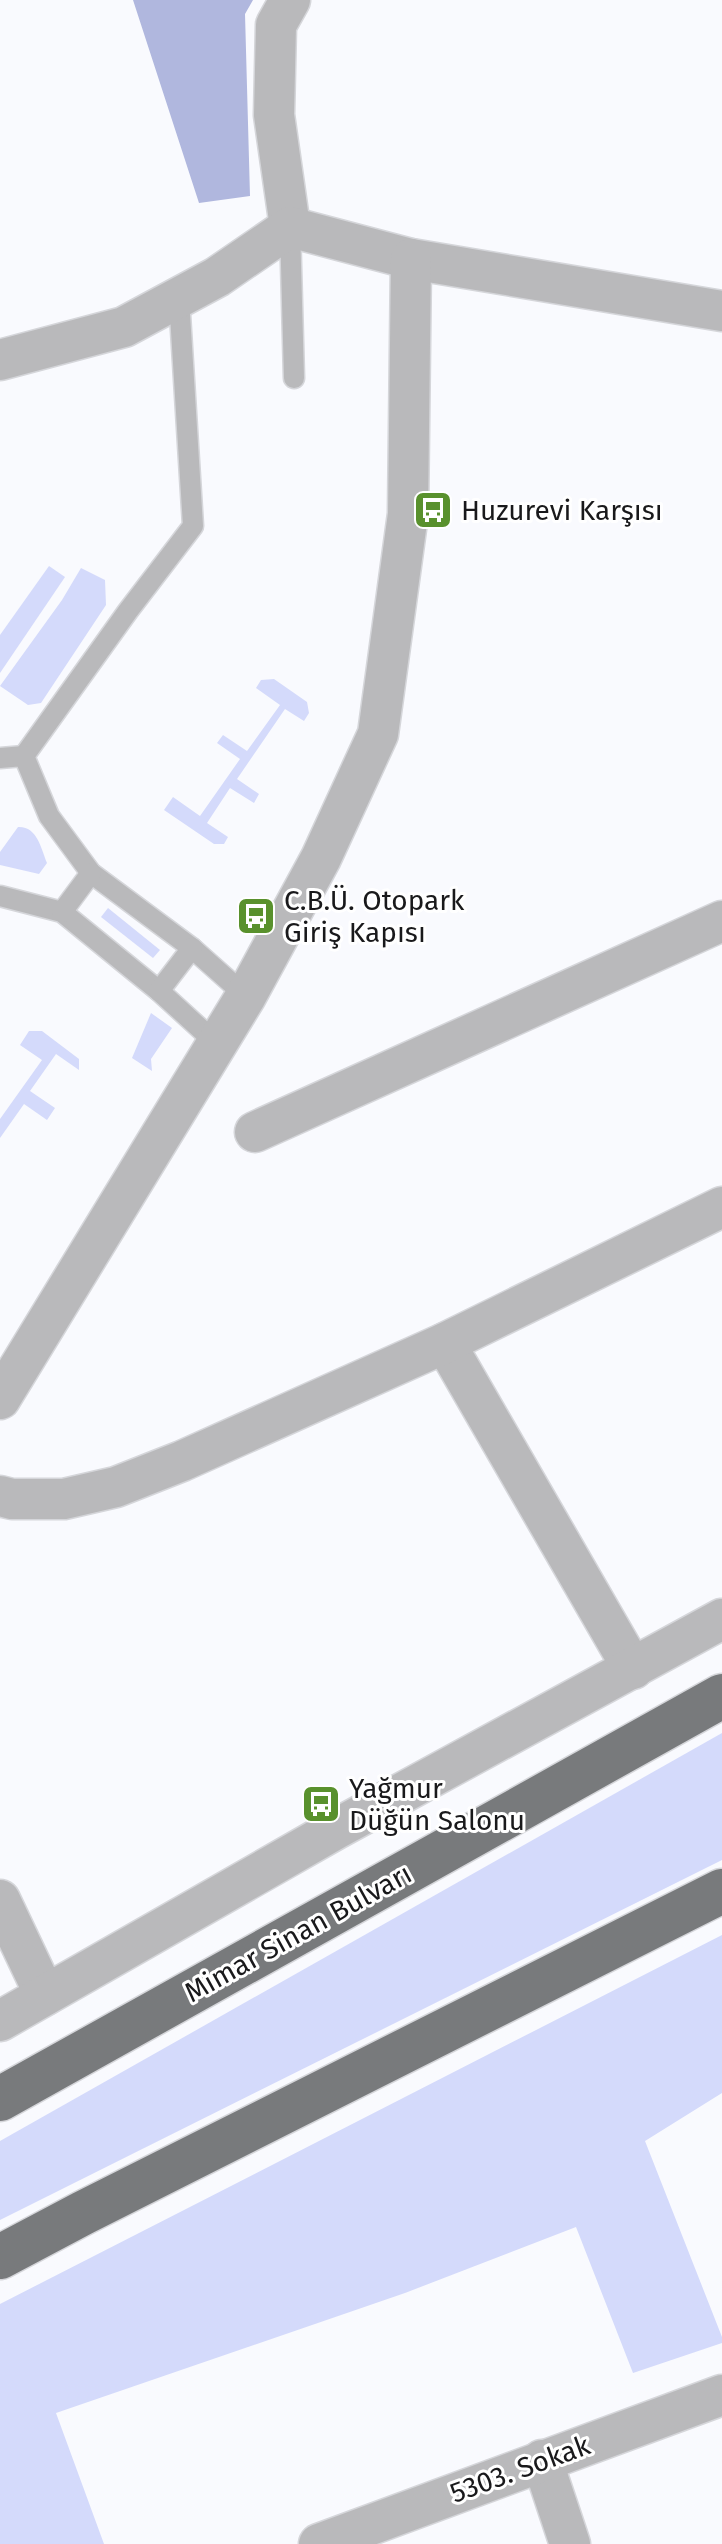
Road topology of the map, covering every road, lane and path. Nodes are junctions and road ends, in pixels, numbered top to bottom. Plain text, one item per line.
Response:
1 (290, 0) edge
2 (290, 227) junction
3 (411, 259) junction
4 (179, 298) junction
5 (722, 311) edge
6 (0, 360) edge
7 (294, 378) dead end
8 (24, 756) junction
9 (0, 758) edge
10 (91, 873) junction
11 (0, 896) edge
12 (62, 912) junction
13 (722, 921) edge
14 (192, 948) junction
15 (159, 991) junction
16 (246, 996) junction
17 (216, 1043) junction
18 (255, 1132) dead end
19 (722, 1207) edge
20 (445, 1343) junction
21 (0, 1399) edge
22 (0, 1496) edge
23 (722, 1619) edge
24 (633, 1669) junction
25 (722, 1696) edge
26 (722, 1891) edge
27 (0, 1900) edge
28 (45, 1995) junction
29 (0, 2021) edge
30 (0, 2099) edge
31 (0, 2257) edge
32 (722, 2395) edge
33 (542, 2460) junction
34 (319, 2544) edge
35 (570, 2544) edge

1 - 2 street
2 - 3 street
2 - 4 street
2 - 7 lane
3 - 5 street
3 - 16 street
4 - 6 street
4 - 8 lane
8 - 9 lane
8 - 10 lane
10 - 12 lane
10 - 14 lane
11 - 12 lane
12 - 15 lane
13 - 18 street
14 - 15 lane
14 - 16 lane
15 - 17 lane
16 - 17 street
17 - 21 street
19 - 20 street
20 - 22 street
20 - 24 street
23 - 24 street
24 - 28 street
25 - 30 highway, Mimar Sinan Bulvarı
26 - 31 highway
27 - 28 street
28 - 29 street
32 - 33 street, 5303. Sokak
33 - 34 street, 5303. Sokak
33 - 35 street

